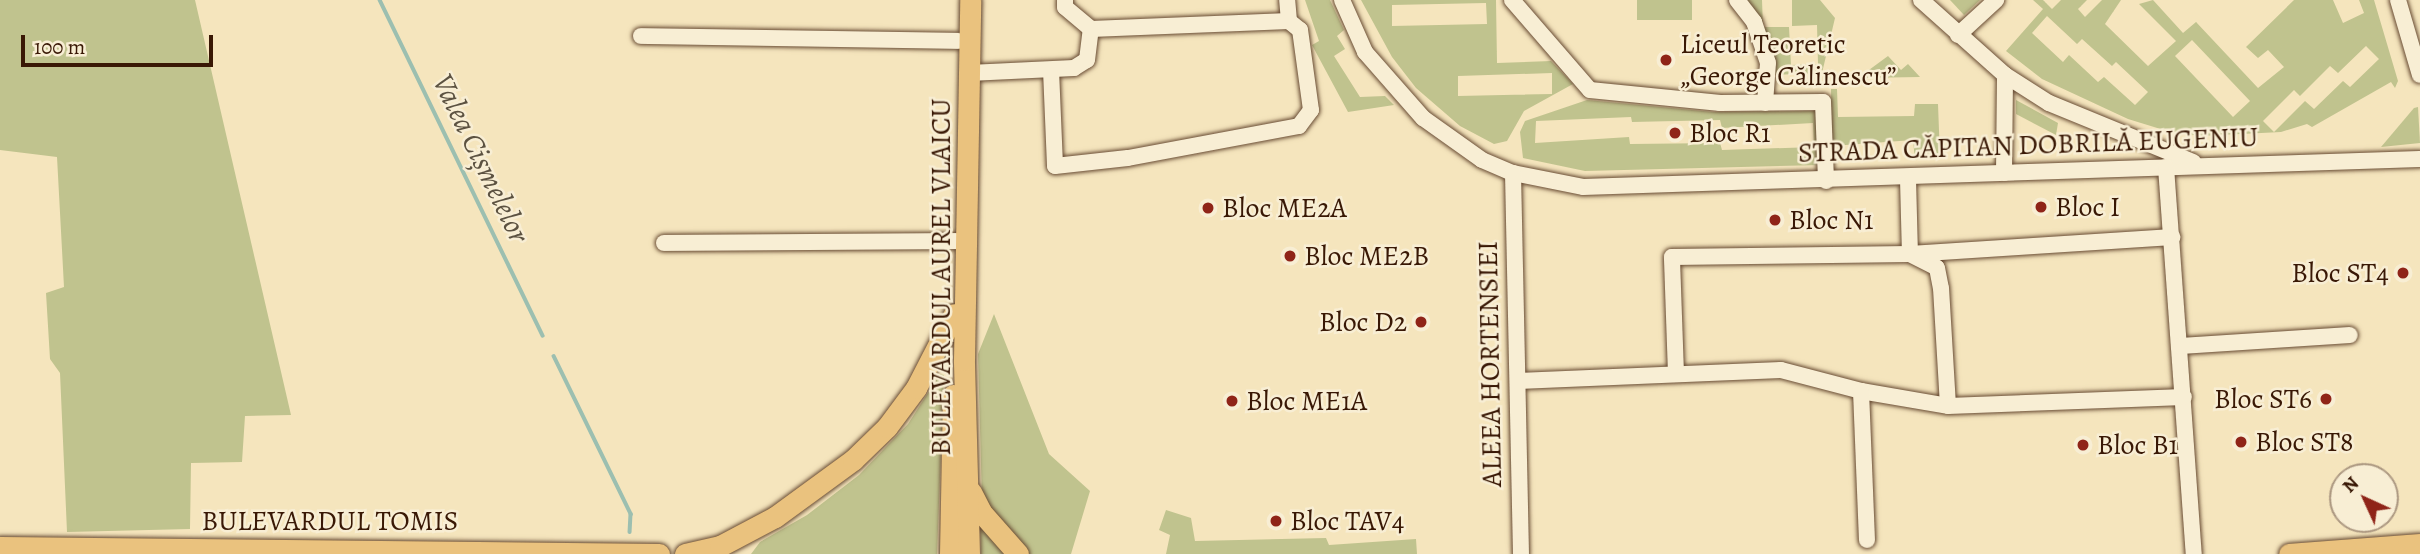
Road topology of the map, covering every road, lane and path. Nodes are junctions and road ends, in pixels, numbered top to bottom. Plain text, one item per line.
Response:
1 (959, 0) edge
2 (970, 0) edge
3 (1065, 0) edge
4 (1287, 0) edge
5 (1342, 0) edge
6 (1512, 0) edge
7 (1737, 0) edge
8 (1921, 0) edge
9 (1996, 0) edge
10 (2398, 0) edge
11 (1289, 21) junction
12 (1091, 29) junction
13 (1958, 35) junction
14 (641, 36) dead end
15 (958, 41) junction
16 (1051, 71) junction
17 (969, 73) junction
18 (2006, 75) junction
19 (2420, 75) edge
20 (1765, 103) junction
21 (2420, 159) edge
22 (2202, 166) junction
23 (2166, 167) junction
24 (1513, 173) junction
25 (2004, 173) junction
26 (1908, 179) junction
27 (1826, 181) junction
28 (2172, 237) junction
29 (956, 242) junction
30 (664, 243) dead end
31 (1910, 254) junction
32 (954, 314) junction
33 (2350, 335) dead end
34 (2182, 346) junction
35 (1676, 374) junction
36 (1518, 381) junction
37 (1861, 391) junction
38 (2184, 397) junction
39 (1948, 406) junction
40 (970, 491) junction
41 (1867, 540) dead end
42 (2420, 544) edge
43 (0, 547) edge
44 (659, 554) edge
45 (685, 554) edge
46 (950, 554) edge
47 (969, 554) edge
48 (1018, 554) edge
49 (1521, 554) edge
50 (2194, 554) edge
51 (2289, 554) edge

1 - 15 main road, BULEVARDUL AUREL VLAICU
2 - 17 main road, BULEVARDUL AUREL VLAICU
3 - 12 street
4 - 11 street
5 - 24 street, STRADA CĂPITAN DOBRILĂ EUGENIU
6 - 20 street
7 - 20 street
8 - 13 street
9 - 13 street
10 - 19 street
11 - 12 street
11 - 16 street
12 - 16 street
13 - 18 street
14 - 15 street
15 - 29 main road, BULEVARDUL AUREL VLAICU
16 - 17 street
17 - 40 main road, BULEVARDUL AUREL VLAICU
18 - 22 street
18 - 25 street
20 - 27 street
21 - 22 street, STRADA CĂPITAN DOBRILĂ EUGENIU
22 - 23 street, STRADA CĂPITAN DOBRILĂ EUGENIU
23 - 25 street, STRADA CĂPITAN DOBRILĂ EUGENIU
23 - 28 street
24 - 27 street, STRADA CĂPITAN DOBRILĂ EUGENIU
24 - 36 street, ALEEA HORTENSIEI
25 - 26 street, STRADA CĂPITAN DOBRILĂ EUGENIU
26 - 27 street, STRADA CĂPITAN DOBRILĂ EUGENIU
26 - 31 street
28 - 31 street
28 - 34 street
29 - 30 street
29 - 32 main road, BULEVARDUL AUREL VLAICU
31 - 35 street
31 - 39 street
32 - 45 main road
32 - 46 main road, BULEVARDUL AUREL VLAICU
33 - 34 street
34 - 38 street
35 - 36 street
35 - 37 street
36 - 49 street, ALEEA HORTENSIEI
37 - 39 street
37 - 41 street
38 - 39 street
38 - 50 street
40 - 47 main road, BULEVARDUL AUREL VLAICU
40 - 48 main road
42 - 51 main road
43 - 44 main road, BULEVARDUL TOMIS

